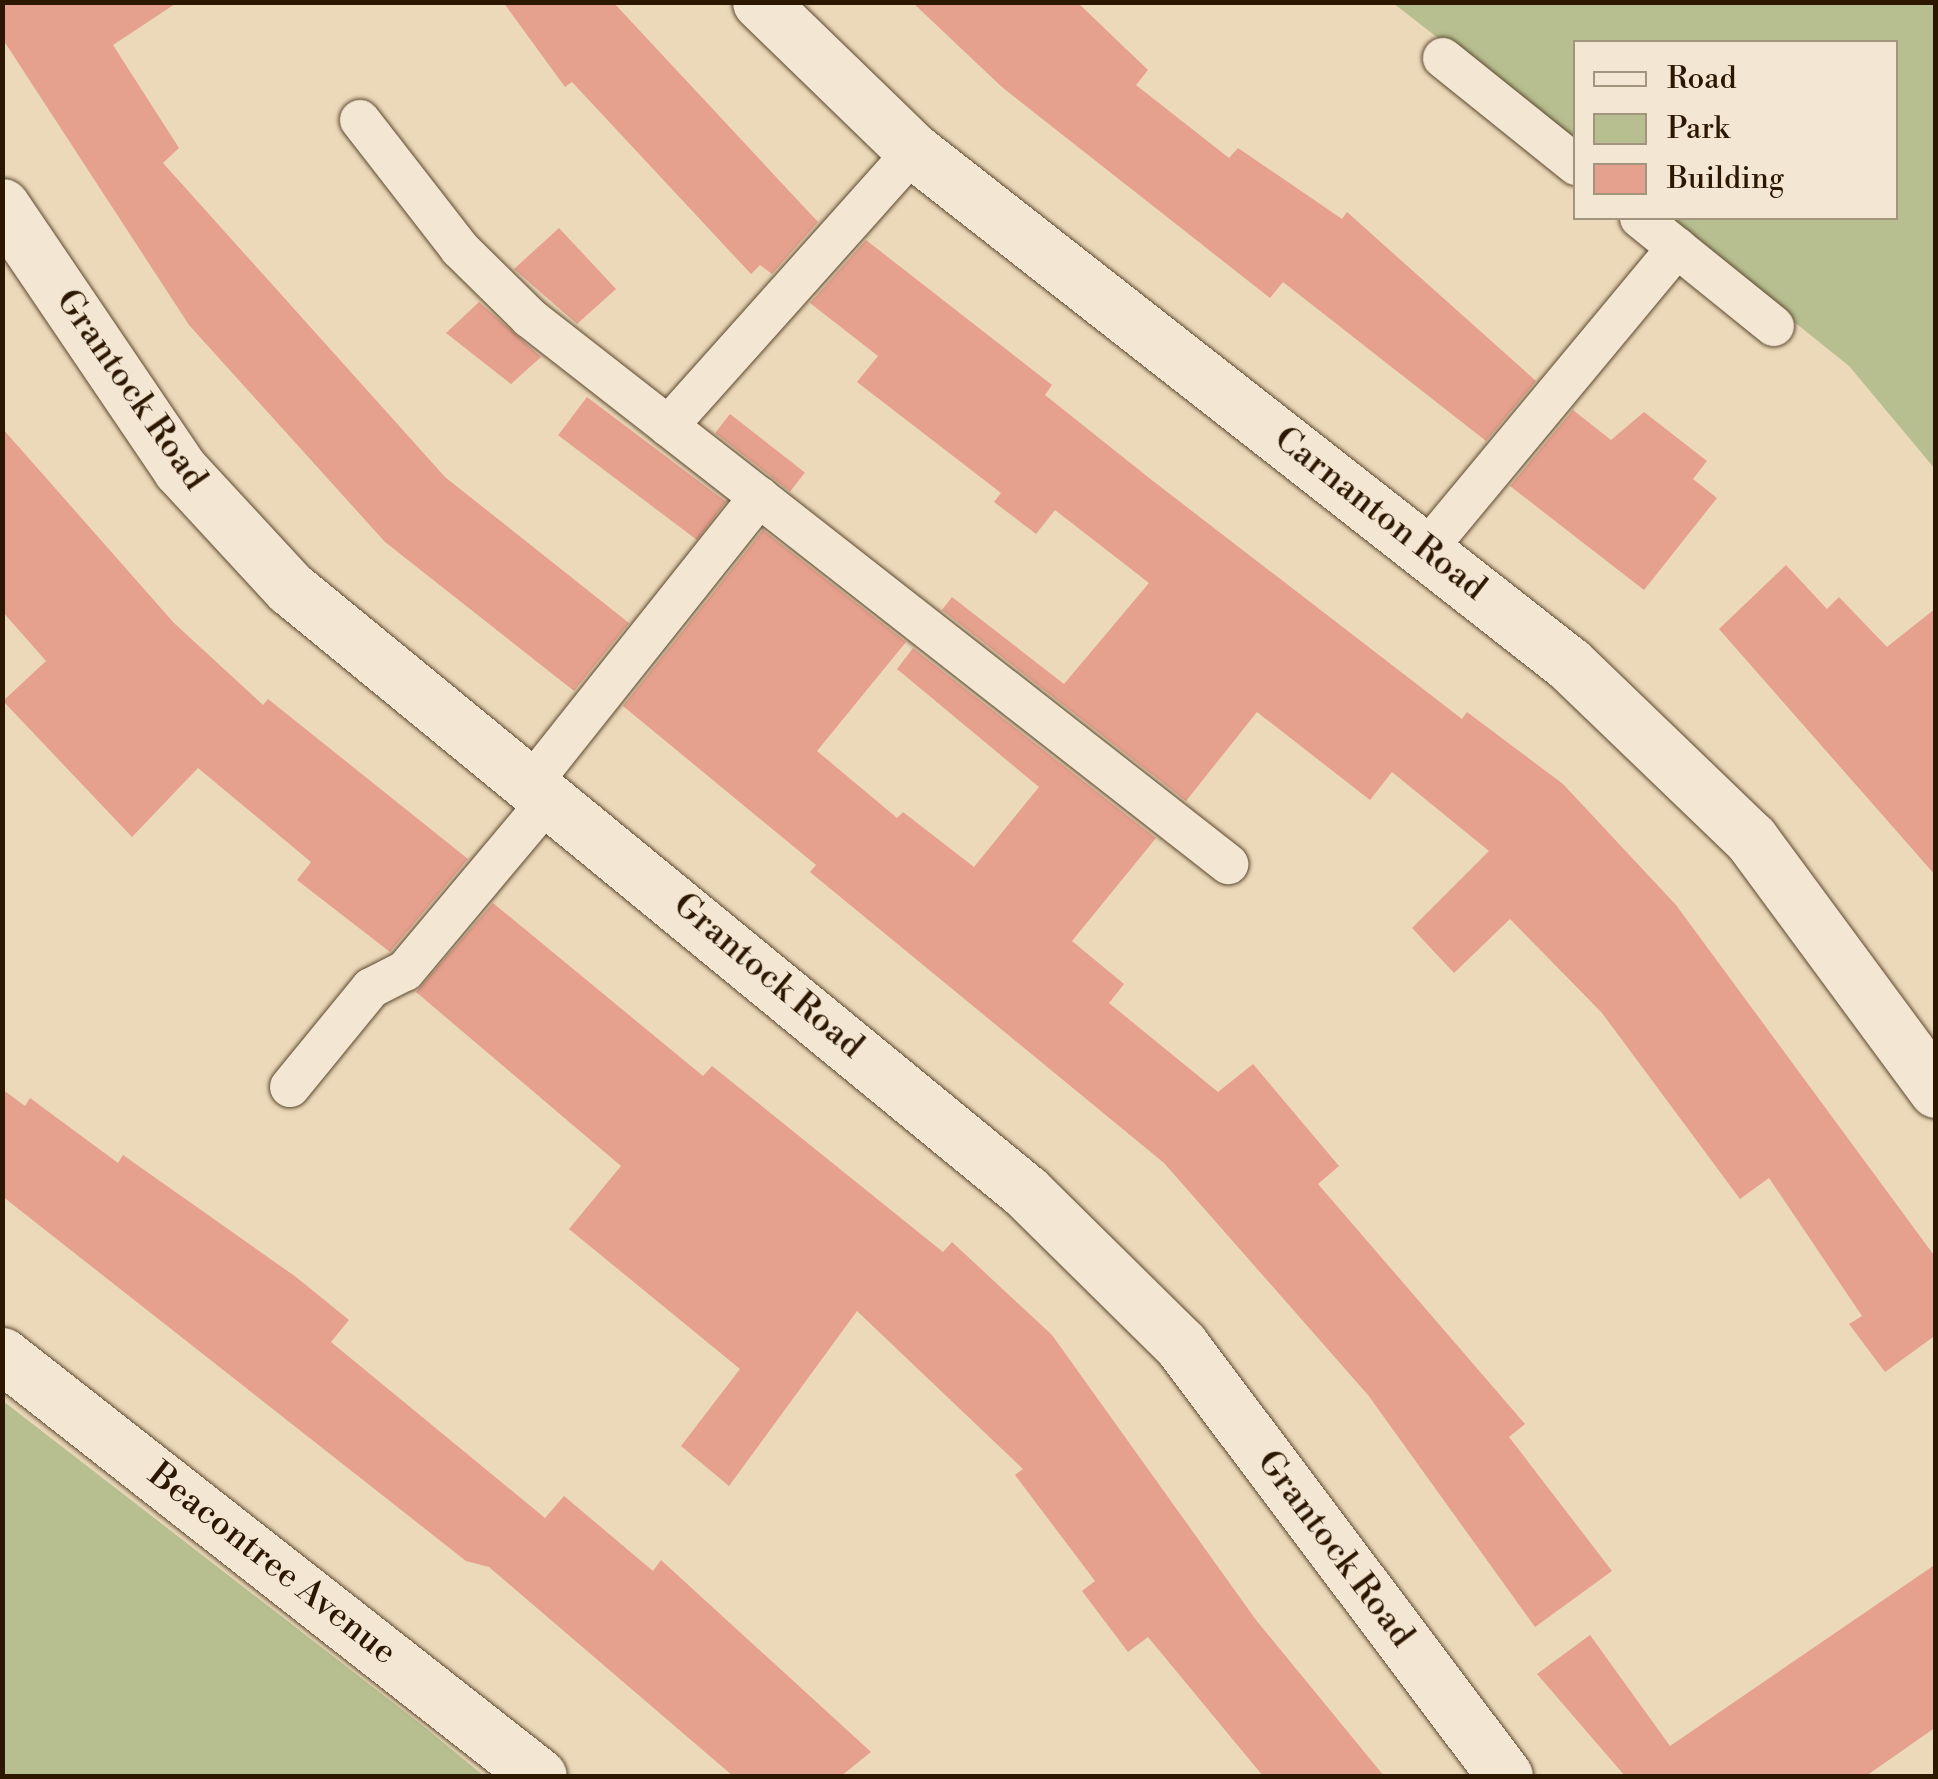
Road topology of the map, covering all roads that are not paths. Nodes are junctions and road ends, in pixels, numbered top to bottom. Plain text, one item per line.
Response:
1 (760, 2) edge
2 (1443, 58) dead end
3 (360, 120) dead end
4 (914, 151) junction
5 (1573, 163) edge
6 (2, 206) edge
7 (1642, 220) edge
8 (1677, 248) junction
9 (1774, 326) dead end
10 (668, 426) junction
11 (759, 496) junction
12 (1426, 550) junction
13 (543, 788) junction
14 (1228, 864) dead end
15 (290, 1087) dead end
16 (1936, 1090) edge
17 (2, 1355) edge
18 (539, 1776) edge
19 (1505, 1776) edge

1 - 4 street, Carnanton Road
2 - 5 lane
3 - 10 lane
4 - 10 lane
4 - 12 street, Carnanton Road
6 - 13 street, Grantock Road
7 - 8 lane
8 - 9 lane
8 - 12 lane
10 - 11 lane
11 - 13 lane
11 - 14 lane
12 - 16 street, Carnanton Road
13 - 15 lane
13 - 19 street, Grantock Road
17 - 18 street, Beacontree Avenue

